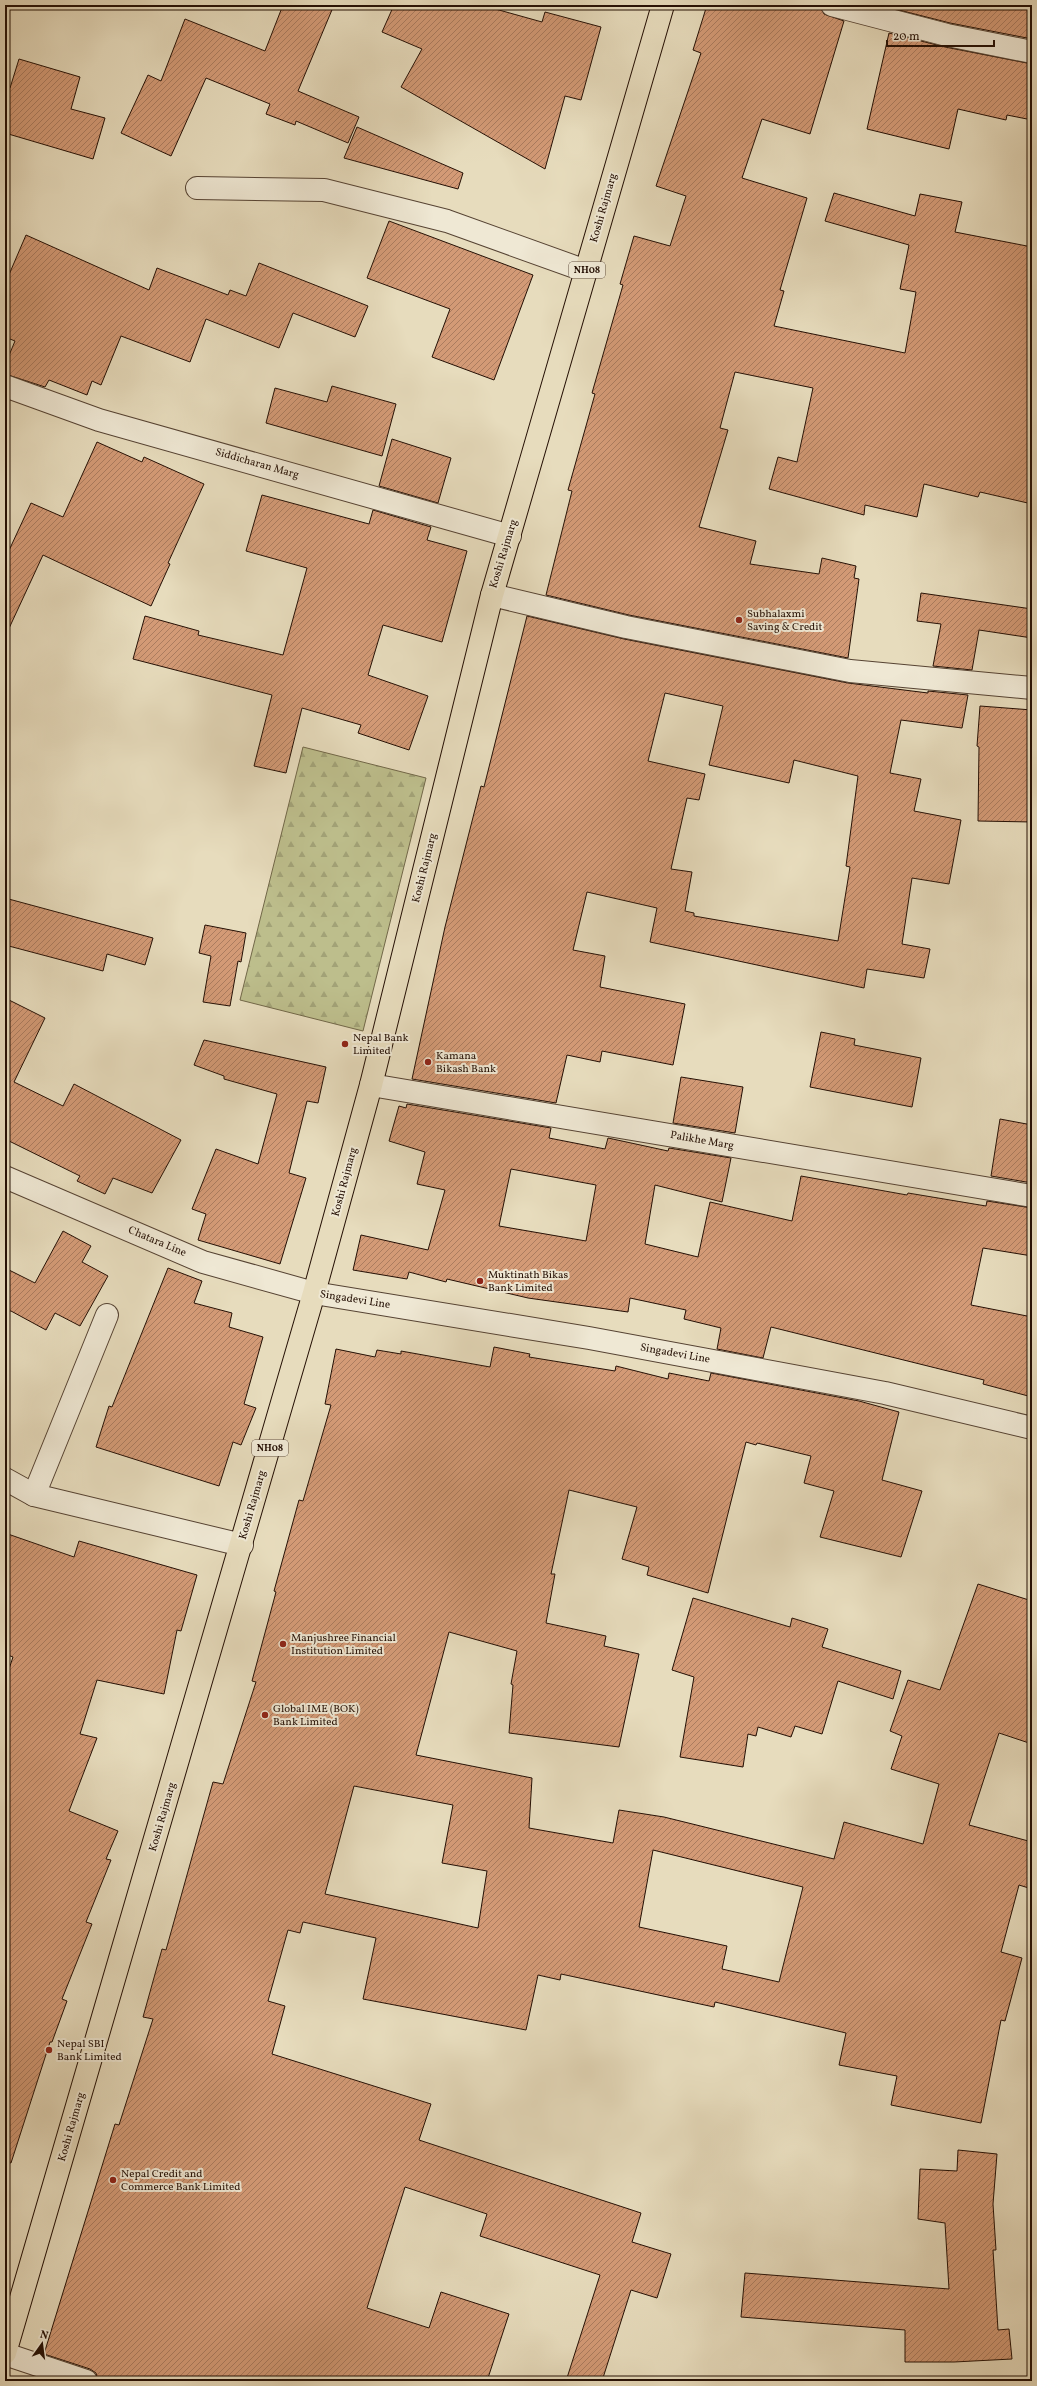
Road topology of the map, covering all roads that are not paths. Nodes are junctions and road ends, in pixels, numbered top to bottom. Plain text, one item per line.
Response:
1 (663, 5) edge
2 (832, 5) edge
3 (1032, 52) edge
4 (197, 188) dead end
5 (586, 271) junction
6 (5, 386) edge
7 (510, 536) junction
8 (492, 595) junction
9 (1032, 688) edge
10 (371, 1085) junction
11 (5, 1177) edge
12 (1032, 1196) edge
13 (314, 1293) junction
14 (107, 1315) dead end
15 (1032, 1428) edge
16 (5, 1479) edge
17 (34, 1495) junction
18 (242, 1545) junction
19 (5, 2354) edge
20 (86, 2381) edge

1 - 5 main road, Koshi Rajmarg / NH08
2 - 3 street
4 - 5 street
5 - 7 main road, Koshi Rajmarg / NH08
6 - 7 street, Siddicharan Marg
7 - 8 main road, Koshi Rajmarg / NH08
8 - 9 street
8 - 10 main road, Koshi Rajmarg / NH08
10 - 12 street, Palikhe Marg
10 - 13 main road, Koshi Rajmarg / NH08
11 - 13 street, Chatara Line
13 - 15 street, Singadevi Line
13 - 18 main road, Koshi Rajmarg / NH08
14 - 17 street
16 - 17 street
17 - 18 street
18 - 19 main road, Koshi Rajmarg / NH08
19 - 20 street

